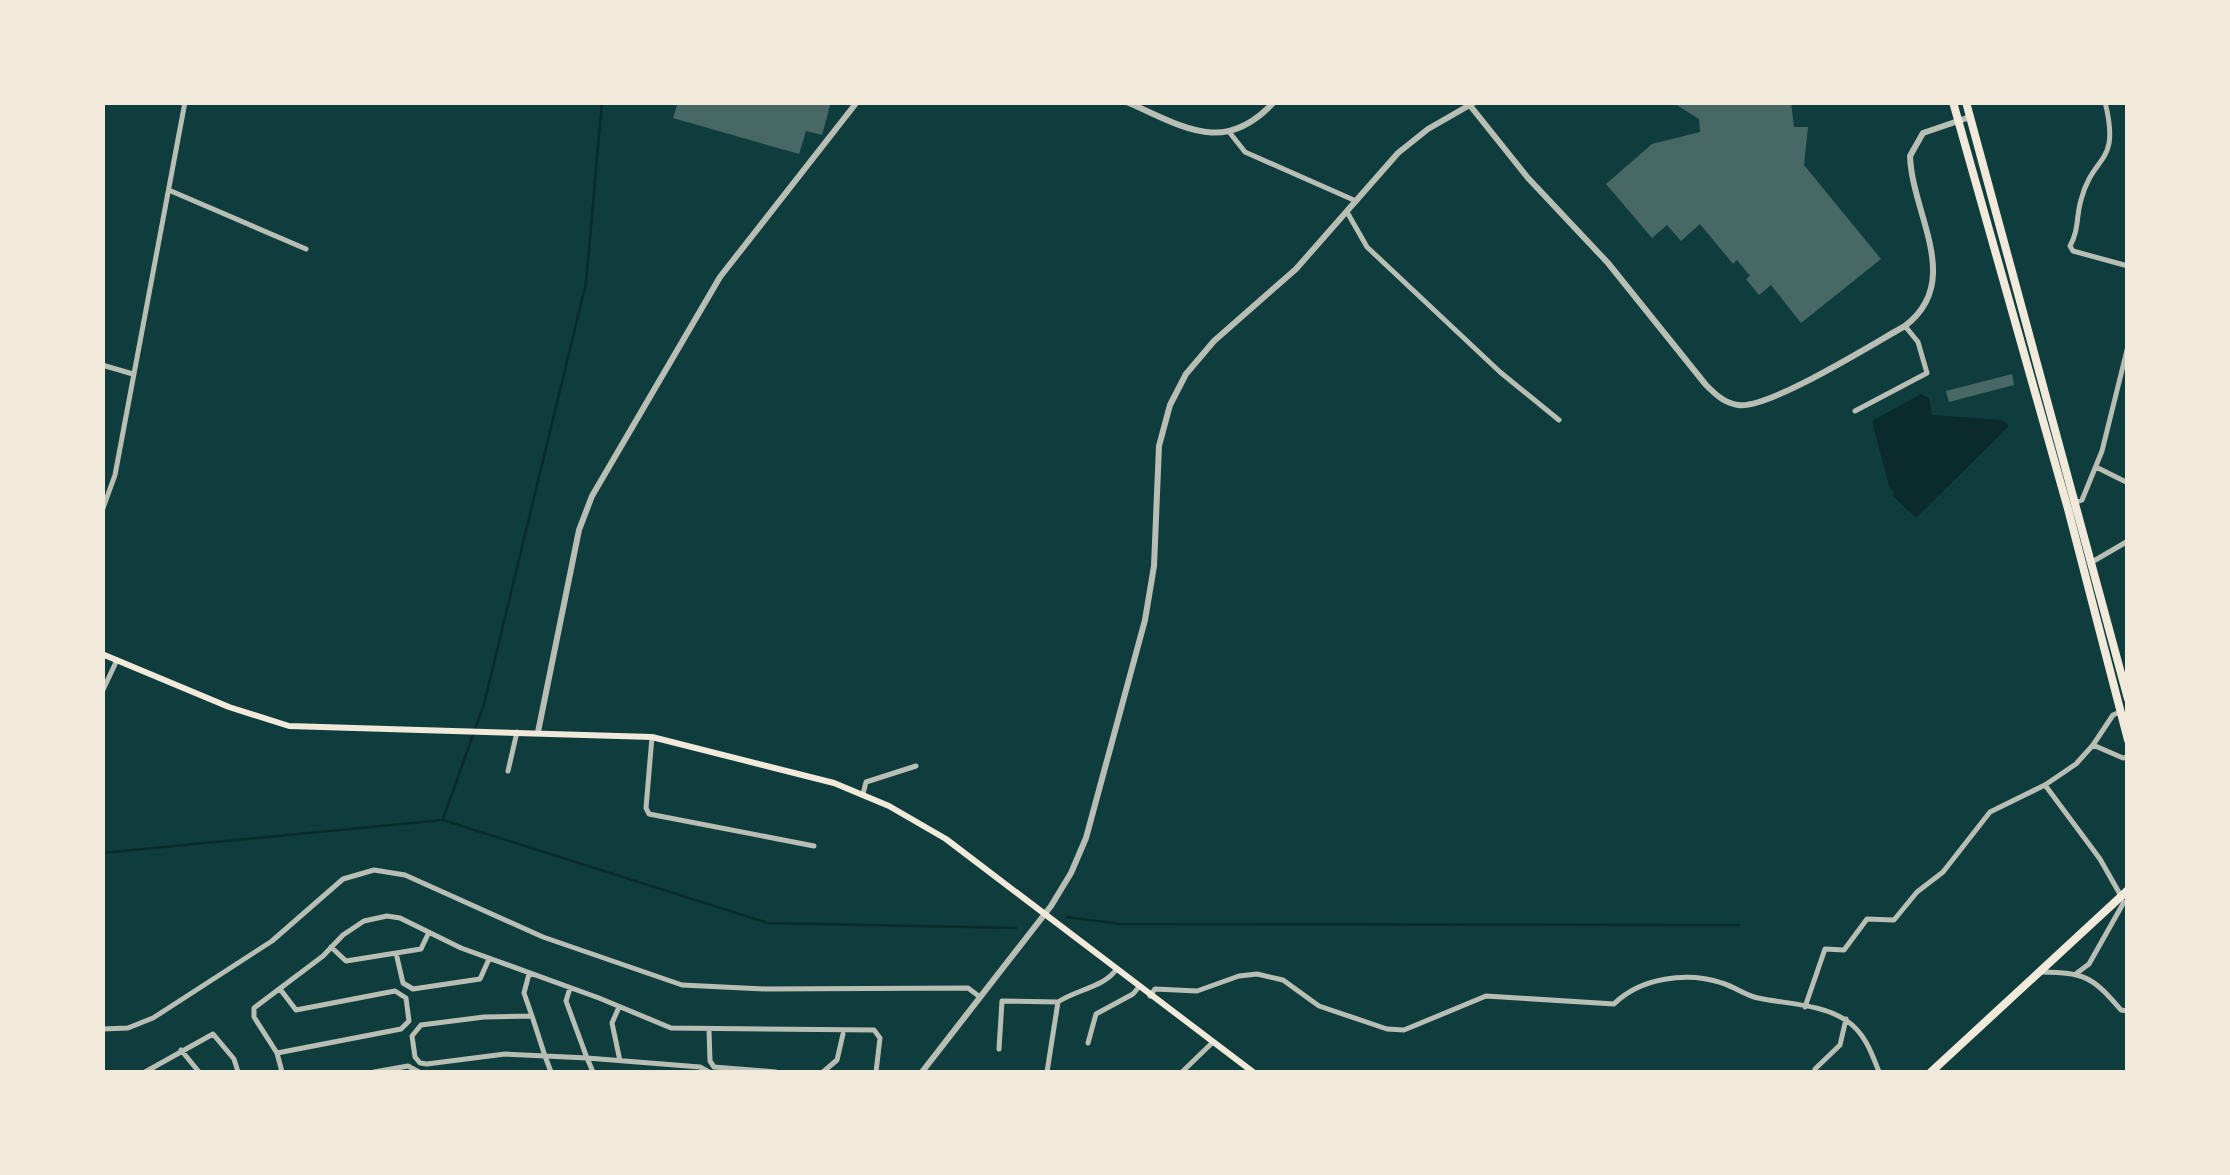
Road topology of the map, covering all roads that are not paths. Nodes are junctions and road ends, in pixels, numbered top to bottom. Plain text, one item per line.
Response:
1 (186, 102) edge
2 (856, 102) edge
3 (1128, 102) edge
4 (1274, 102) edge
5 (1953, 102) edge
6 (1966, 102) edge
7 (2105, 102) edge
8 (1471, 103) edge
9 (1970, 117) junction
10 (1958, 120) junction
11 (1230, 133) junction
12 (170, 190) junction
13 (1356, 202) junction
14 (1347, 212) junction
15 (306, 249) dead end
16 (2128, 266) edge
17 (1905, 326) junction
18 (2128, 346) edge
19 (104, 368) edge
20 (134, 374) junction
21 (1855, 411) dead end
22 (1559, 420) dead end
23 (2096, 467) junction
24 (2128, 483) edge
25 (2074, 503) junction
26 (102, 511) edge
27 (2128, 541) edge
28 (2091, 563) junction
29 (102, 654) edge
30 (117, 660) junction
31 (102, 692) edge
32 (2127, 692) edge
33 (2120, 712) junction
34 (517, 732) junction
35 (538, 732) junction
36 (652, 737) junction
37 (2128, 740) edge
38 (2094, 745) junction
39 (2128, 756) edge
40 (916, 766) dead end
41 (508, 771) dead end
42 (2046, 784) junction
43 (862, 794) junction
44 (814, 846) dead end
45 (2124, 898) edge
46 (1044, 916) junction
47 (428, 932) junction
48 (332, 947) junction
49 (396, 953) junction
50 (489, 959) junction
51 (1115, 971) junction
52 (2040, 972) junction
53 (2077, 973) junction
54 (530, 974) junction
55 (280, 988) junction
56 (570, 988) junction
57 (1138, 988) junction
58 (1150, 996) junction
59 (980, 997) junction
60 (1058, 1002) junction
61 (619, 1006) junction
62 (1806, 1006) junction
63 (2128, 1010) edge
64 (532, 1016) junction
65 (1846, 1019) junction
66 (102, 1028) edge
67 (708, 1030) junction
68 (844, 1032) junction
69 (1212, 1042) junction
70 (1088, 1043) dead end
71 (999, 1049) dead end
72 (182, 1050) junction
73 (277, 1053) junction
74 (545, 1056) junction
75 (588, 1058) junction
76 (620, 1061) junction
77 (1813, 1071) edge
78 (145, 1072) edge
79 (199, 1072) edge
80 (238, 1072) edge
81 (282, 1072) edge
82 (374, 1072) edge
83 (419, 1072) edge
84 (551, 1072) edge
85 (593, 1072) edge
86 (709, 1072) edge
87 (776, 1072) edge
88 (822, 1072) edge
89 (876, 1072) edge
90 (922, 1072) edge
91 (1047, 1072) edge
92 (1182, 1072) edge
93 (1253, 1072) edge
94 (1879, 1072) edge
95 (1932, 1072) edge

1 - 12 street
2 - 35 street
3 - 11 street
4 - 11 street
5 - 10 main road
6 - 9 main road
7 - 16 street
8 - 13 street
8 - 17 street
9 - 10 street
9 - 25 main road
10 - 17 street
10 - 33 main road
11 - 13 street
12 - 15 street
12 - 20 street
13 - 14 street
14 - 22 street
14 - 46 street
17 - 21 street
18 - 23 street
19 - 20 street
20 - 26 street
23 - 24 street
23 - 25 street
25 - 28 main road
27 - 28 street
28 - 32 main road
29 - 30 main road
30 - 31 street
30 - 34 main road
33 - 37 main road
33 - 38 street
34 - 35 main road
34 - 41 street
35 - 36 main road
36 - 43 main road
36 - 44 street
38 - 39 street
38 - 42 street
40 - 43 street
42 - 45 street
42 - 62 street
43 - 46 main road
45 - 52 main road
45 - 53 street
46 - 51 main road
46 - 59 street
47 - 48 street
47 - 49 street
47 - 50 street
48 - 49 street
48 - 55 street
49 - 50 street
50 - 54 street
51 - 57 main road
51 - 60 street
52 - 53 street
52 - 95 main road
53 - 63 street
54 - 56 street
54 - 64 street
55 - 73 street
55 - 73 street
56 - 61 street
56 - 75 street
57 - 58 main road
57 - 70 street
58 - 62 street
58 - 69 main road
59 - 66 street
59 - 90 street
60 - 71 street
60 - 91 street
61 - 67 street
61 - 76 street
62 - 65 street
64 - 74 street
64 - 74 street
65 - 77 street
65 - 94 street
67 - 68 street
67 - 87 street
68 - 88 street
68 - 89 street
69 - 92 street
69 - 93 main road
72 - 78 street
72 - 79 street
72 - 80 street
73 - 81 street
74 - 75 street
74 - 84 street
75 - 76 street
75 - 85 street
76 - 86 street
82 - 83 street

